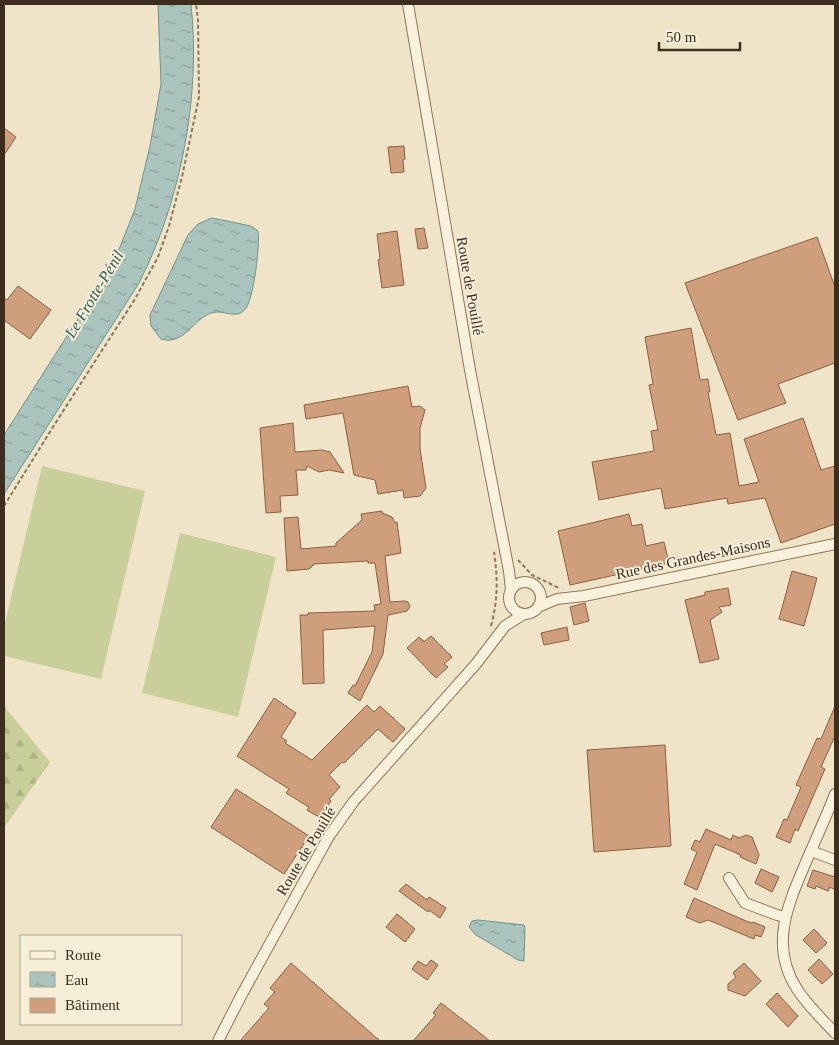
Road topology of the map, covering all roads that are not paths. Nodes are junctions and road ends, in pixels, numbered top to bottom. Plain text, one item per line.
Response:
1 (408, 4) edge
2 (835, 544) edge
3 (509, 571) junction
4 (523, 582) junction
5 (511, 590) junction
6 (540, 592) junction
7 (557, 599) junction
8 (510, 603) junction
9 (538, 608) junction
10 (524, 614) junction
11 (505, 626) junction
12 (835, 794) edge
13 (811, 850) junction
14 (835, 860) edge
15 (730, 878) dead end
16 (785, 917) junction
17 (835, 1033) edge
18 (218, 1041) edge

1 - 3 street, Route de Pouillé
2 - 7 street, Rue des Grandes-Maisons
3 - 4 street
3 - 5 street, Route de Pouillé
4 - 5 street
4 - 6 street
5 - 8 street
6 - 7 street
6 - 9 street
7 - 9 street
8 - 10 street
8 - 11 street, Route de Pouillé
9 - 10 street
10 - 11 street, Route de Pouillé
11 - 18 street, Route de Pouillé
12 - 13 street
13 - 14 street
13 - 16 street
15 - 16 street
16 - 17 street

